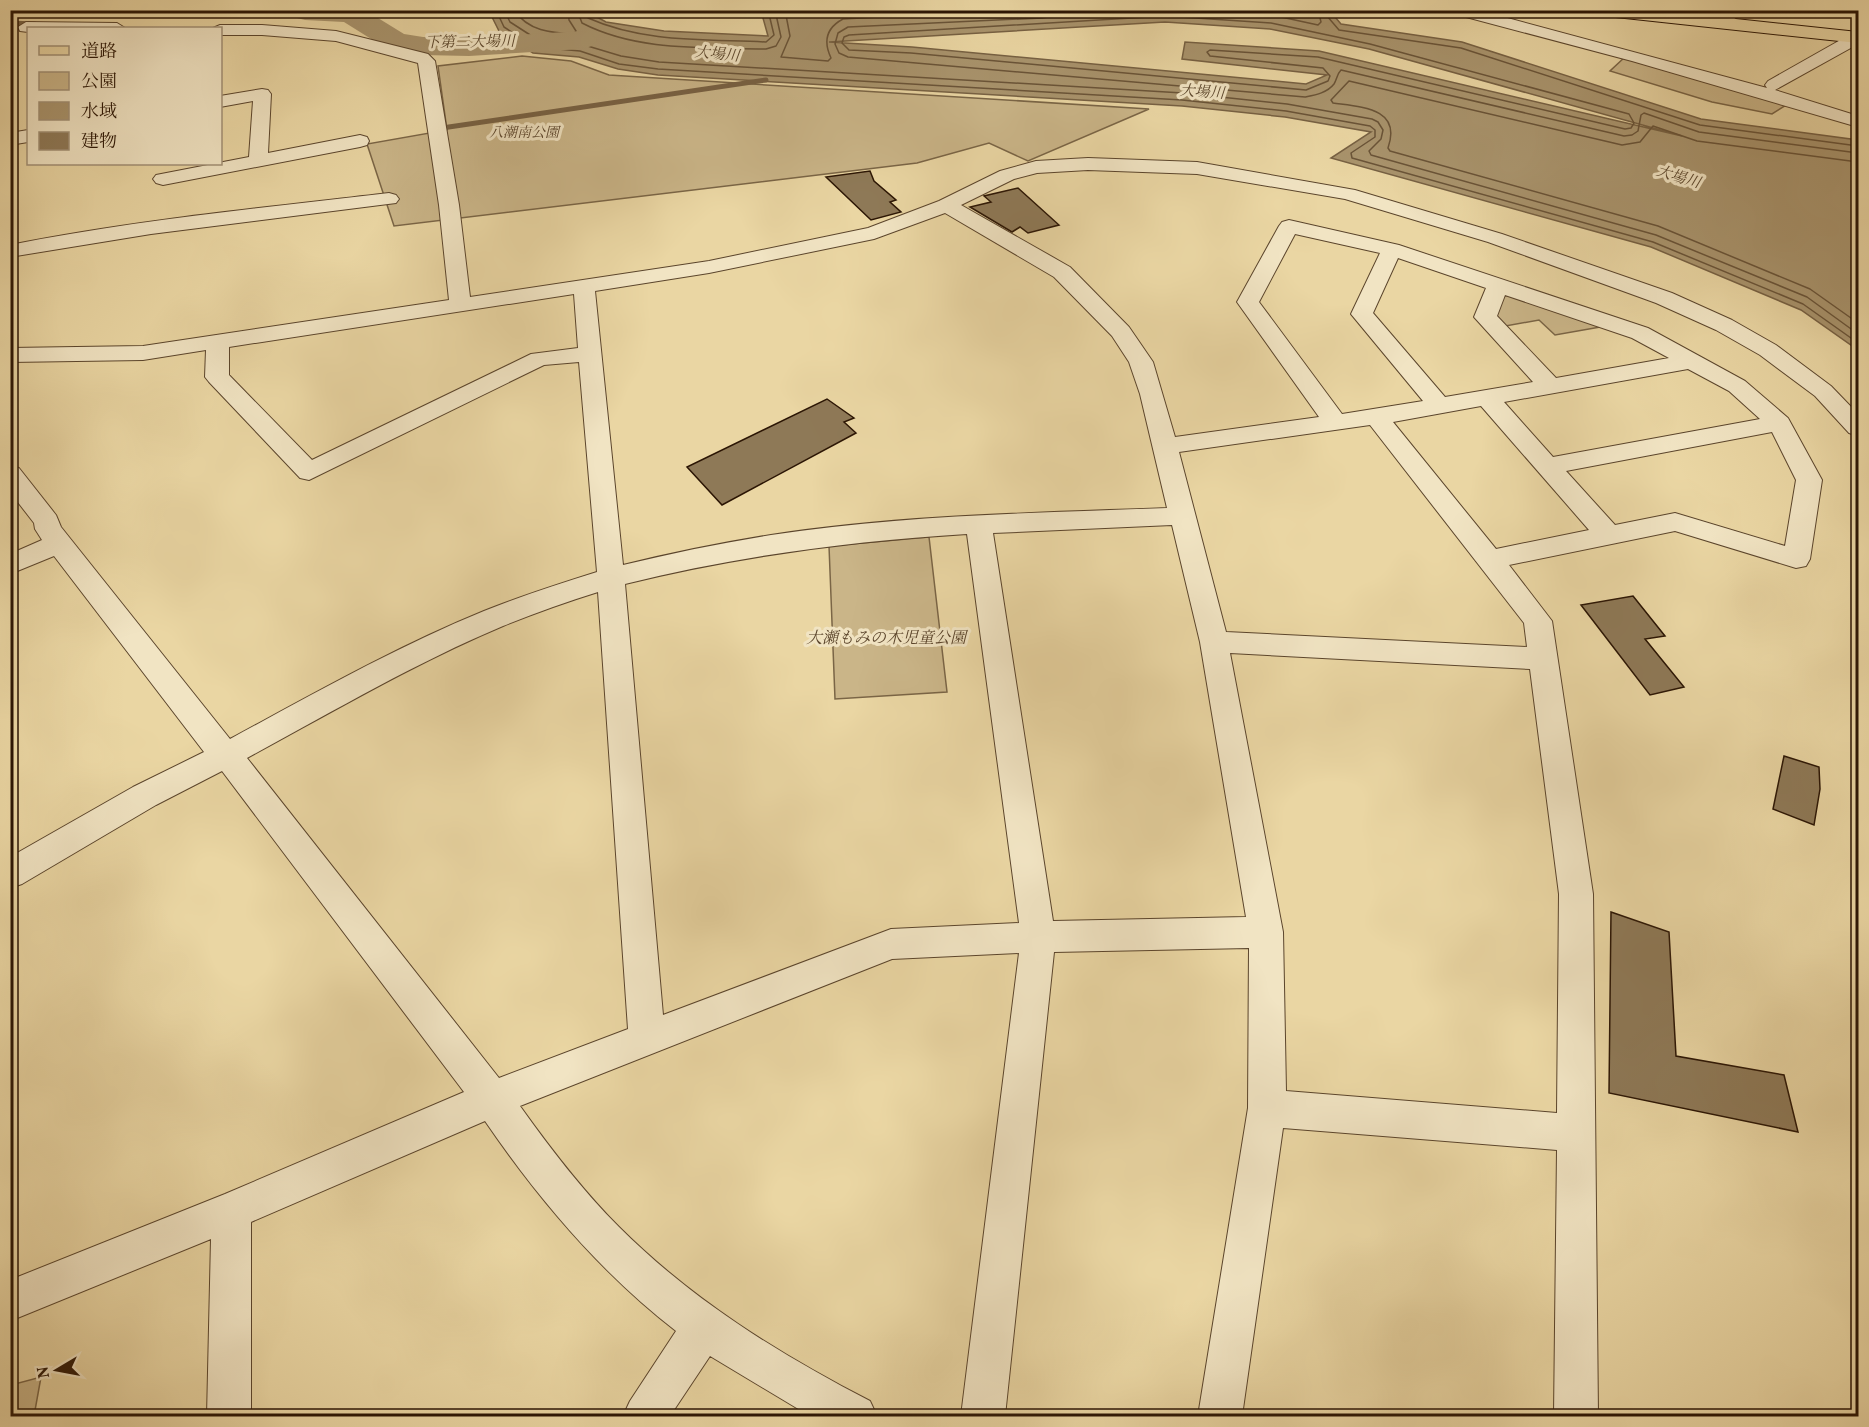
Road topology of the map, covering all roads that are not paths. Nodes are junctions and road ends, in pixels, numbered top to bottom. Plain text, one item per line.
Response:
1 (1457, 10) edge
2 (1740, 10) edge
3 (1605, 11) edge
4 (63, 12) edge
5 (1716, 23) junction
6 (18, 30) edge
7 (222, 30) edge
8 (1858, 38) edge
9 (1774, 86) dead end
10 (222, 102) edge
11 (1858, 122) edge
12 (27, 136) edge
13 (10, 139) edge
14 (360, 141) dead end
15 (258, 160) junction
16 (160, 196) edge
17 (389, 199) dead end
18 (946, 205) junction
19 (1392, 249) junction
20 (10, 251) edge
21 (1498, 285) junction
22 (584, 287) junction
23 (461, 305) junction
24 (218, 343) junction
25 (589, 354) junction
26 (10, 355) edge
27 (1692, 361) junction
28 (1550, 387) junction
29 (1487, 398) junction
30 (1440, 406) junction
31 (1376, 417) junction
32 (1336, 423) junction
33 (1779, 423) junction
34 (1858, 428) edge
35 (1166, 446) junction
36 (1547, 466) junction
37 (10, 474) edge
38 (1184, 516) junction
39 (979, 525) junction
40 (1609, 536) junction
41 (58, 543) junction
42 (1489, 560) junction
43 (10, 565) edge
44 (610, 577) junction
45 (1215, 642) junction
46 (1541, 659) junction
47 (227, 755) junction
48 (10, 874) edge
49 (1266, 932) junction
50 (1038, 938) junction
51 (647, 1038) junction
52 (492, 1099) junction
53 (1267, 1108) junction
54 (1576, 1133) junction
55 (231, 1211) junction
56 (10, 1301) edge
57 (704, 1326) junction
58 (229, 1416) edge
59 (645, 1416) edge
60 (855, 1416) edge
61 (983, 1416) edge
62 (1220, 1416) edge
63 (1576, 1416) edge

1 - 11 street
2 - 5 street
3 - 5 main road
4 - 6 street
5 - 8 main road
7 - 23 street
8 - 9 street
10 - 15 street
12 - 13 street
14 - 15 street
15 - 16 street
16 - 17 street
16 - 20 street
18 - 22 street
18 - 34 street
18 - 35 street
19 - 21 street
19 - 30 street
19 - 32 street
21 - 27 street
21 - 28 street
22 - 23 street
22 - 25 street
23 - 24 street
24 - 25 street
24 - 26 street
25 - 44 street
27 - 28 street
27 - 33 street
28 - 29 street
29 - 30 street
29 - 36 street
30 - 31 street
31 - 32 street
31 - 42 street
32 - 35 street
33 - 36 street
33 - 40 street
35 - 38 street
36 - 40 street
37 - 41 street
38 - 39 street
38 - 45 street
39 - 44 street
39 - 50 street
40 - 42 street
41 - 43 street
41 - 47 street
42 - 46 street
44 - 47 street
44 - 51 street
45 - 46 street
45 - 49 street
46 - 54 street
47 - 48 street
47 - 52 street
49 - 50 street
49 - 53 street
50 - 51 street
50 - 61 street
51 - 52 street
52 - 55 street
52 - 57 street
53 - 54 street
53 - 62 street
54 - 63 street
55 - 56 street
55 - 58 street
57 - 59 street
57 - 60 street

